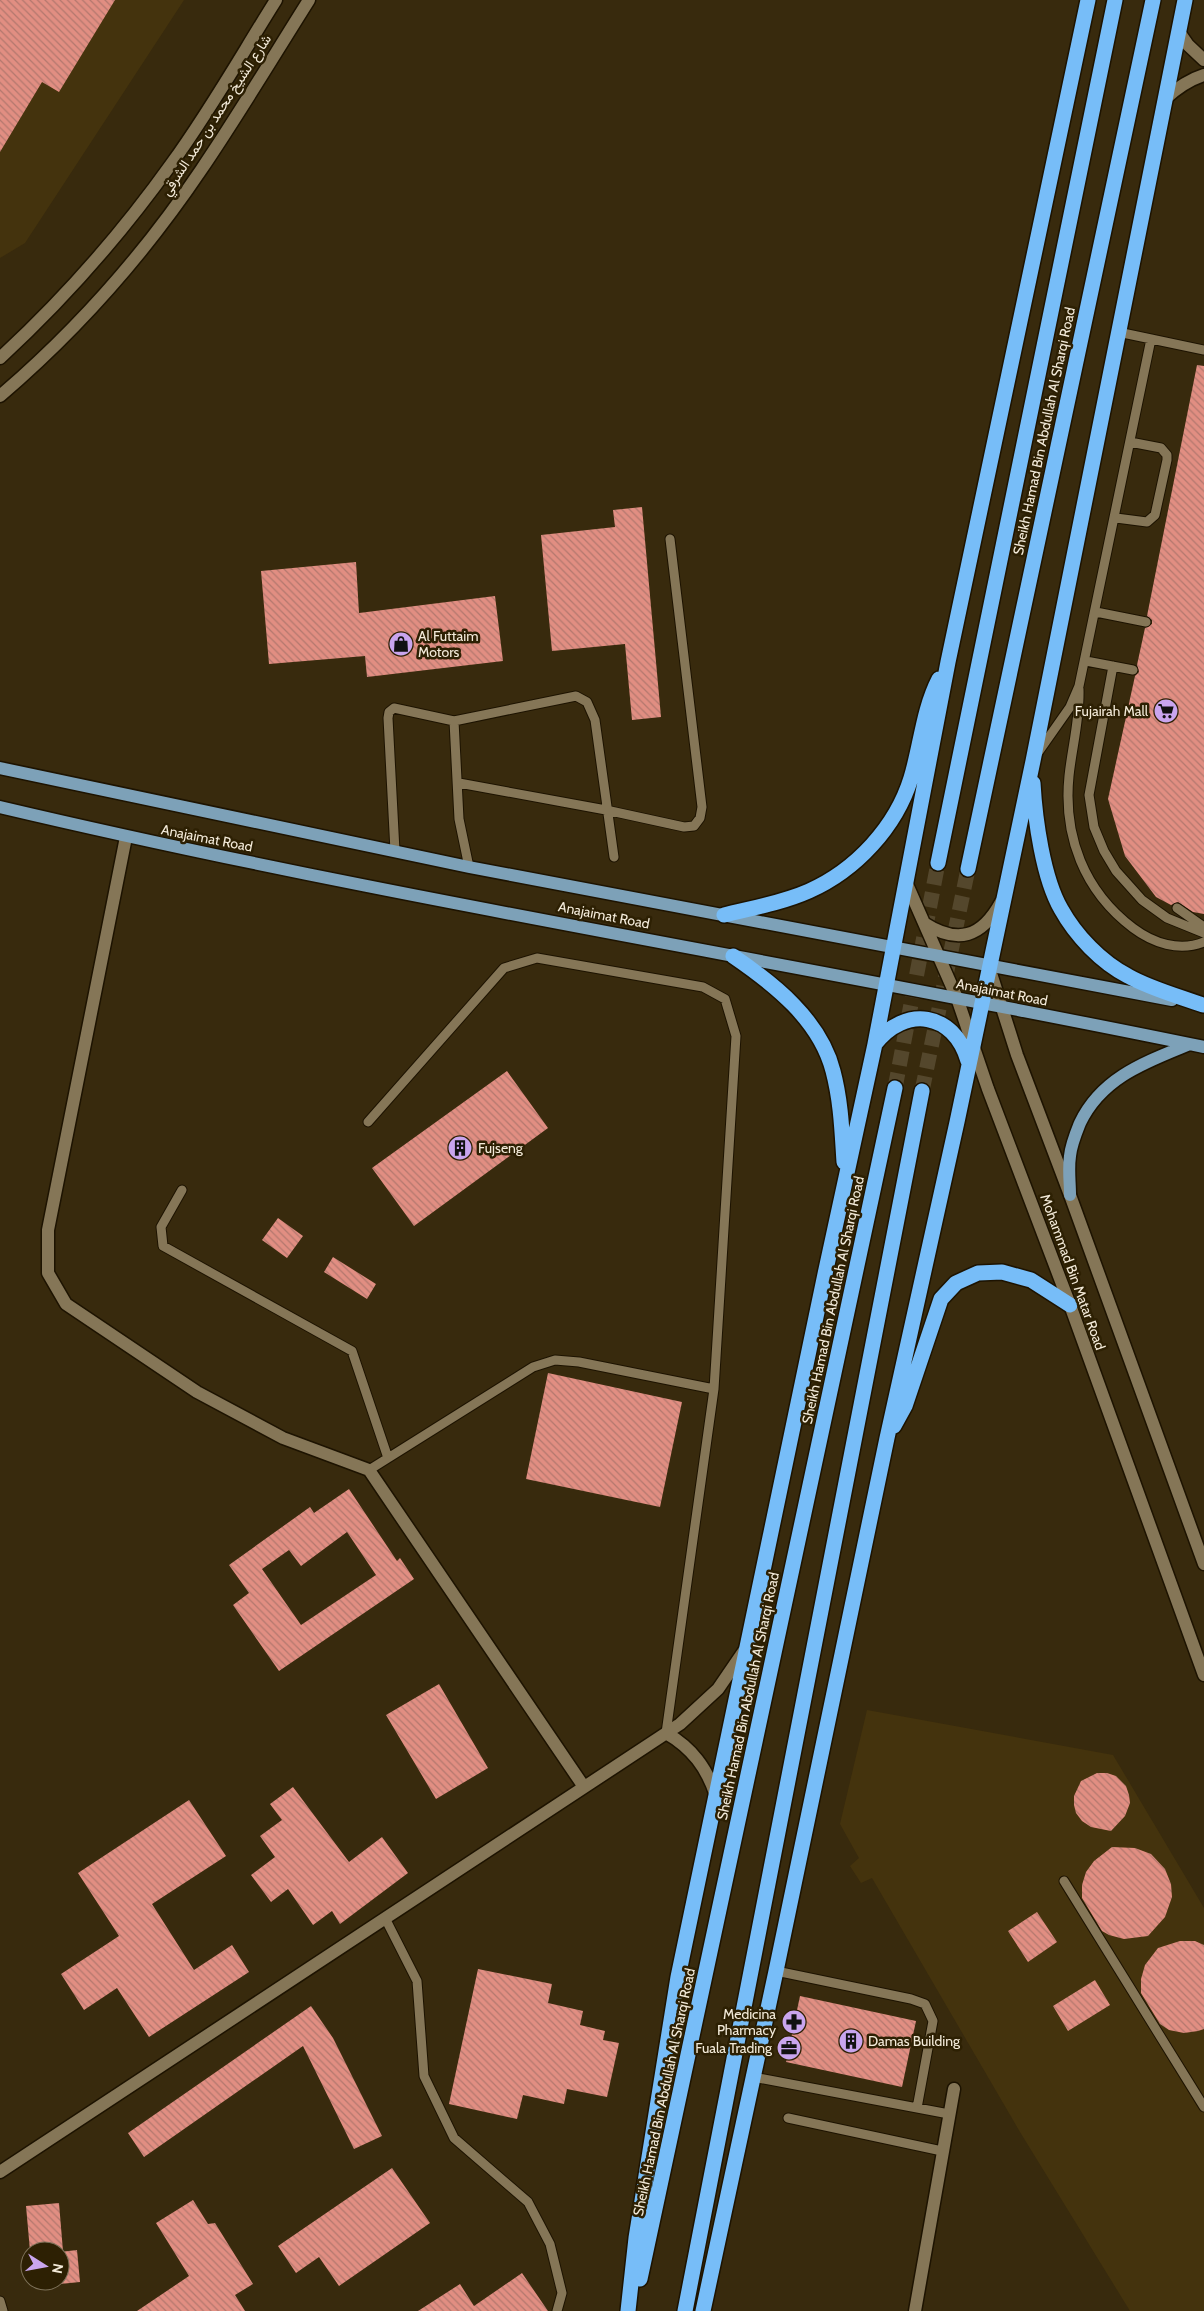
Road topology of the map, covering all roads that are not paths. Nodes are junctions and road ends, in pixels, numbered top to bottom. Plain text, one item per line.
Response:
1 (276, 0) edge
2 (309, 0) edge
3 (1088, 0) edge
4 (1115, 0) edge
5 (1153, 0) edge
6 (1185, 0) edge
7 (1179, 32) junction
8 (1204, 60) edge
9 (1204, 75) edge
10 (1165, 99) junction
11 (1118, 332) junction
12 (1151, 339) junction
13 (1204, 350) edge
14 (0, 358) edge
15 (0, 396) edge
16 (1130, 442) junction
17 (1116, 518) junction
18 (670, 539) dead end
19 (1096, 612) junction
20 (1146, 622) dead end
21 (1086, 661) junction
22 (948, 662) junction
23 (1113, 666) junction
24 (1133, 670) dead end
25 (1079, 686) junction
26 (454, 720) junction
27 (1033, 761) junction
28 (0, 768) edge
29 (459, 783) junction
30 (0, 807) edge
31 (606, 810) junction
32 (126, 837) junction
33 (395, 852) junction
34 (614, 857) dead end
35 (938, 863) tunnel mouth
36 (469, 867) junction
37 (968, 869) tunnel mouth
38 (906, 882) junction
39 (1003, 898) junction
40 (1177, 908) dead end
41 (724, 915) junction
42 (924, 923) junction
43 (1204, 928) edge
44 (1204, 933) edge
45 (1204, 942) edge
46 (893, 947) junction
47 (733, 956) junction
48 (940, 956) junction
49 (989, 966) junction
50 (886, 984) junction
51 (957, 998) junction
52 (980, 1002) junction
53 (1203, 1006) edge
54 (1002, 1007) junction
55 (972, 1042) junction
56 (875, 1044) junction
57 (1190, 1044) junction
58 (1204, 1047) edge
59 (968, 1062) junction
60 (895, 1088) tunnel mouth
61 (922, 1091) tunnel mouth
62 (368, 1122) dead end
63 (846, 1180) junction
64 (182, 1190) dead end
65 (1070, 1195) junction
66 (1070, 1305) junction
67 (714, 1389) junction
68 (887, 1438) junction
69 (388, 1458) junction
70 (369, 1470) junction
71 (1204, 1564) edge
72 (748, 1644) junction
73 (1204, 1675) edge
74 (666, 1733) junction
75 (584, 1787) junction
76 (716, 1796) junction
77 (1064, 1882) dead end
78 (385, 1918) junction
79 (776, 1971) junction
80 (753, 2077) junction
81 (954, 2089) dead end
82 (1204, 2107) edge
83 (917, 2108) junction
84 (948, 2114) junction
85 (788, 2118) dead end
86 (942, 2151) junction
87 (0, 2172) edge
88 (0, 2302) edge
89 (3, 2311) edge
90 (557, 2311) edge
91 (628, 2311) edge
92 (633, 2311) edge
93 (684, 2311) edge
94 (703, 2311) edge
95 (915, 2311) edge

1 - 14 street, شارع الشيخ محمد بن حمد الشرقي
2 - 15 street, شارع الشيخ محمد بن حمد الشرقي
3 - 22 highway
4 - 35 highway, Sheikh Hamad Bin Abdullah Al Sharqi Road
5 - 37 highway, Sheikh Hamad Bin Abdullah Al Sharqi Road
6 - 7 highway
7 - 8 street
7 - 10 highway
9 - 10 street
10 - 11 highway
11 - 12 lane
11 - 27 highway
12 - 13 lane
12 - 16 lane
16 - 17 lane
16 - 17 lane
17 - 19 lane
18 - 31 lane
19 - 20 lane
19 - 21 lane
21 - 23 lane
21 - 25 lane
22 - 38 highway
22 - 41 highway
23 - 24 lane
23 - 44 lane
25 - 27 lane
25 - 45 lane
26 - 29 lane
26 - 31 lane
26 - 33 lane
27 - 39 highway
27 - 53 highway
28 - 33 main road, Anajaimat Road
29 - 31 lane
29 - 36 lane
30 - 32 main road, Anajaimat Road
31 - 34 lane
32 - 47 main road, Anajaimat Road
32 - 70 street
33 - 36 main road, Anajaimat Road
36 - 41 main road, Anajaimat Road
38 - 42 street, Mohammad Bin Matar Road
38 - 46 highway
39 - 42 street
39 - 49 highway
40 - 43 lane
41 - 46 main road, Anajaimat Road
42 - 48 street, Mohammad Bin Matar Road
46 - 48 main road, Anajaimat Road
46 - 50 highway
47 - 50 main road, Anajaimat Road
47 - 63 highway
48 - 49 main road, Anajaimat Road
48 - 51 street, Mohammad Bin Matar Road
49 - 52 highway
49 - 53 main road, Anajaimat Road
49 - 54 street, Mohammad Bin Matar Road
50 - 51 main road, Anajaimat Road
50 - 56 highway
51 - 52 main road, Anajaimat Road
51 - 55 street, Mohammad Bin Matar Road
52 - 54 main road, Anajaimat Road
52 - 55 highway
54 - 57 main road, Anajaimat Road
54 - 65 street, Mohammad Bin Matar Road
55 - 59 highway
55 - 66 street, Mohammad Bin Matar Road
56 - 59 highway
56 - 63 highway
57 - 58 main road, Anajaimat Road
57 - 65 main road
59 - 68 highway
60 - 92 highway, Sheikh Hamad Bin Abdullah Al Sharqi Road
61 - 93 highway
62 - 67 lane
63 - 72 highway
64 - 69 lane
65 - 71 street, Mohammad Bin Matar Road
66 - 68 highway
66 - 73 street, Mohammad Bin Matar Road
67 - 69 lane
67 - 74 lane
68 - 79 highway
69 - 70 lane
70 - 75 street
72 - 74 street
72 - 76 highway
74 - 75 street
74 - 76 street
75 - 78 street
76 - 91 highway
77 - 82 lane
78 - 87 street
78 - 90 lane
79 - 80 highway
79 - 83 lane
80 - 83 lane
80 - 94 highway
81 - 84 street
83 - 84 lane
84 - 86 street
85 - 86 lane
86 - 95 street
88 - 89 lane

